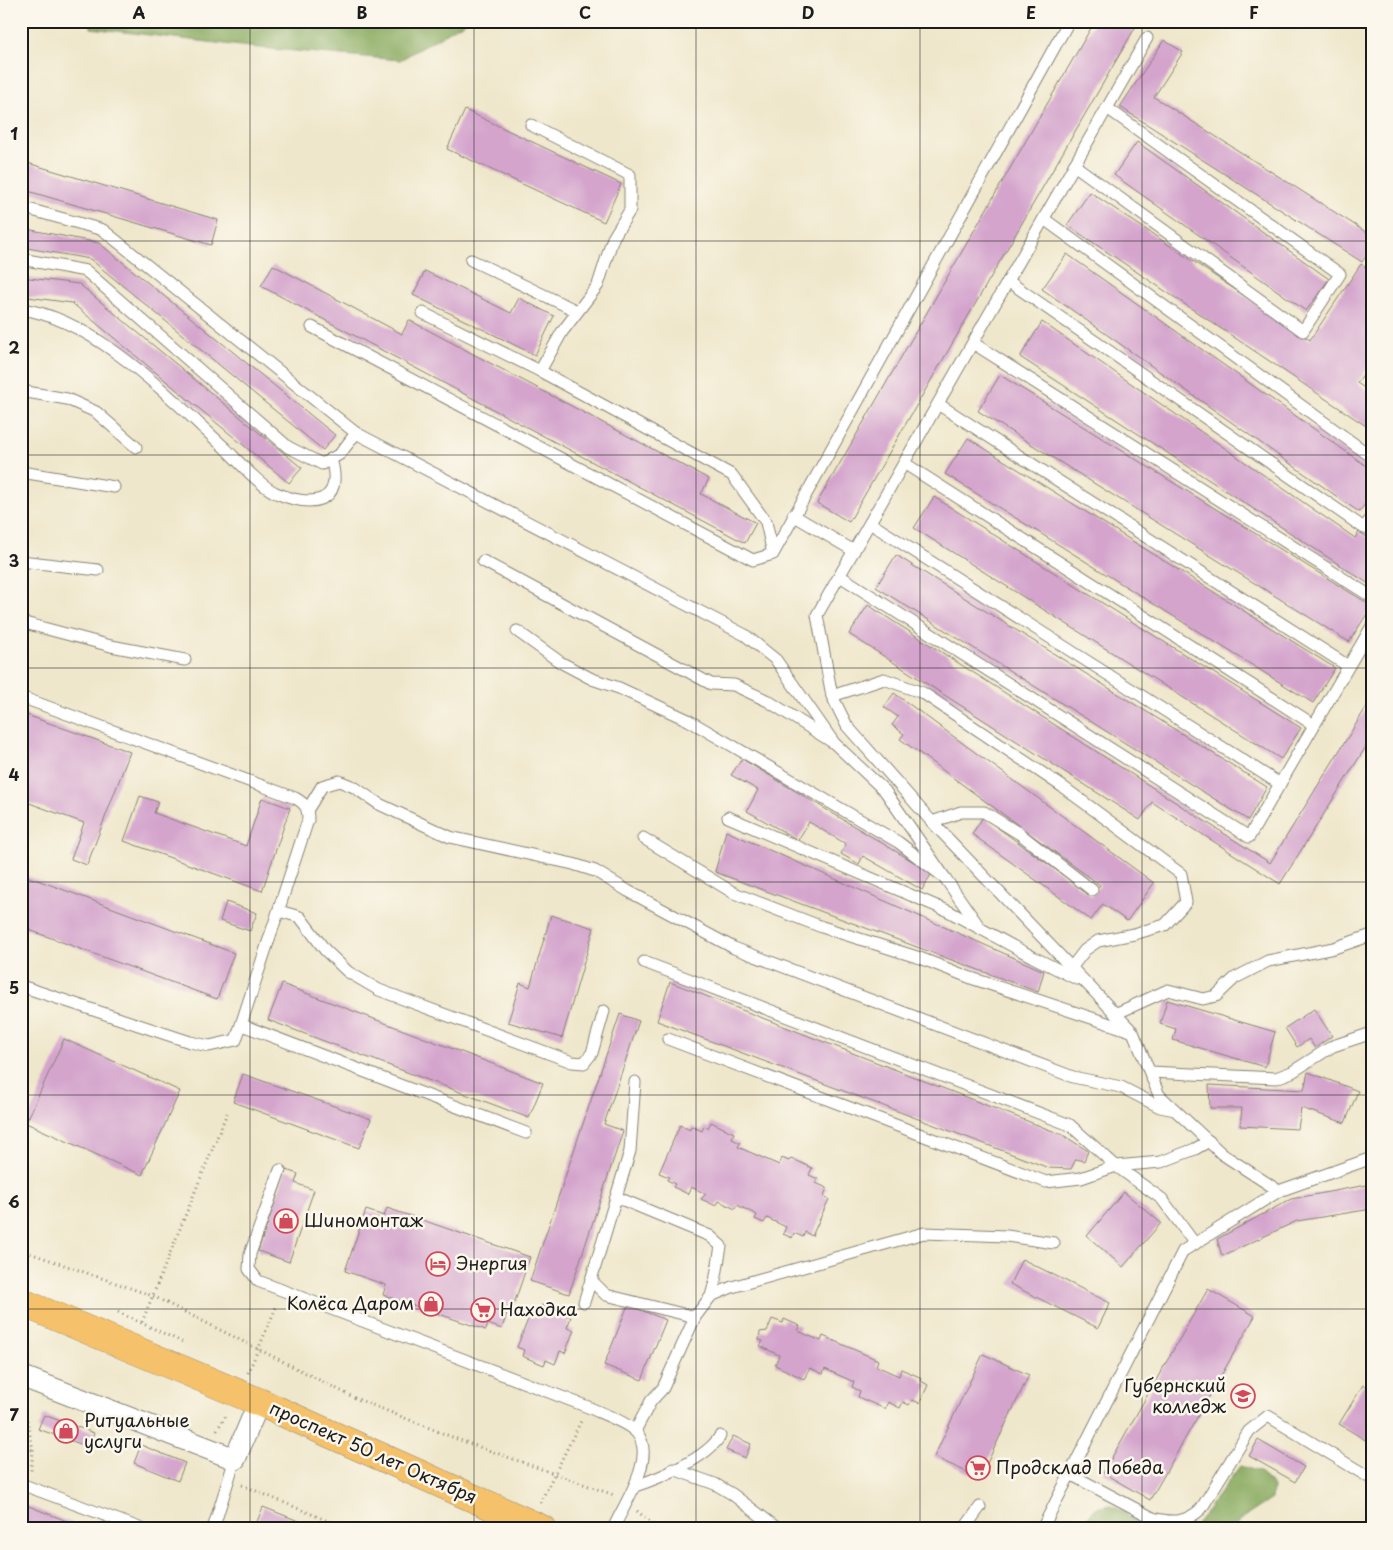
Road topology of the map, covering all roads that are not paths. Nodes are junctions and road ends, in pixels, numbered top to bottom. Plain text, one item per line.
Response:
1 (1069, 21) edge
2 (1147, 38) dead end
3 (1107, 108) junction
4 (531, 125) dead end
5 (1074, 165) junction
6 (21, 207) edge
7 (1044, 218) junction
8 (21, 259) edge
9 (471, 260) dead end
10 (1008, 281) junction
11 (21, 309) edge
12 (576, 310) junction
13 (423, 313) dead end
14 (312, 327) dead end
15 (973, 342) junction
16 (540, 371) junction
17 (21, 391) edge
18 (938, 404) junction
19 (356, 433) junction
20 (136, 447) dead end
21 (1372, 457) edge
22 (331, 459) junction
23 (904, 463) junction
24 (21, 472) edge
25 (114, 487) dead end
26 (793, 514) junction
27 (1372, 517) edge
28 (870, 523) junction
29 (854, 551) junction
30 (773, 554) junction
31 (21, 561) edge
32 (484, 561) dead end
33 (98, 570) dead end
34 (840, 576) junction
35 (1372, 597) edge
36 (21, 622) edge
37 (1372, 626) edge
38 (517, 631) dead end
39 (185, 660) dead end
40 (1348, 666) junction
41 (21, 696) edge
42 (832, 696) junction
43 (1314, 725) junction
44 (834, 743) junction
45 (874, 781) junction
46 (1280, 784) junction
47 (904, 790) junction
48 (308, 809) junction
49 (728, 818) dead end
50 (932, 822) junction
51 (642, 838) dead end
52 (944, 878) junction
53 (1092, 890) dead end
54 (279, 911) junction
55 (980, 928) junction
56 (1372, 935) edge
57 (644, 962) dead end
58 (1071, 968) junction
59 (1083, 981) junction
60 (21, 986) edge
61 (604, 1011) dead end
62 (1115, 1014) junction
63 (242, 1025) junction
64 (1133, 1032) junction
65 (1372, 1033) edge
66 (668, 1039) dead end
67 (1150, 1072) junction
68 (636, 1082) dead end
69 (1177, 1111) junction
70 (526, 1133) dead end
71 (1209, 1141) junction
72 (1372, 1158) edge
73 (1116, 1166) junction
74 (280, 1170) dead end
75 (1279, 1191) junction
76 (616, 1197) junction
77 (1054, 1243) dead end
78 (1195, 1244) junction
79 (590, 1280) junction
80 (711, 1296) junction
81 (21, 1302) edge
82 (584, 1302) dead end
83 (695, 1317) junction
84 (21, 1376) edge
85 (259, 1402) junction
86 (635, 1431) junction
87 (720, 1436) dead end
88 (235, 1459) junction
89 (673, 1469) junction
90 (1070, 1474) junction
91 (1372, 1479) edge
92 (25, 1485) edge
93 (634, 1486) junction
94 (980, 1507) dead end
95 (536, 1526) edge
96 (142, 1529) edge
97 (213, 1529) edge
98 (613, 1529) edge
99 (778, 1529) edge
100 (964, 1529) edge
101 (1042, 1529) edge

1 - 26 lane
2 - 3 lane
3 - 5 lane
3 - 5 lane
4 - 12 lane
5 - 7 lane
6 - 19 lane
7 - 10 lane
7 - 21 lane
8 - 22 lane
9 - 12 lane
10 - 15 lane
10 - 27 lane
11 - 22 lane
12 - 16 lane
13 - 16 lane
14 - 30 lane
15 - 18 lane
15 - 35 lane
16 - 30 lane
17 - 20 lane
18 - 23 lane
18 - 40 lane
19 - 22 lane
19 - 44 lane
23 - 28 lane
23 - 43 lane
24 - 25 lane
26 - 29 lane
26 - 30 lane
28 - 29 lane
28 - 46 lane
29 - 34 lane
31 - 33 lane
32 - 44 lane
34 - 42 lane
34 - 46 lane
36 - 39 lane
37 - 40 lane
38 - 52 lane
40 - 43 lane
41 - 48 lane
42 - 47 lane
42 - 58 lane
43 - 46 lane
44 - 45 lane
45 - 47 lane
45 - 52 lane
47 - 50 lane
48 - 54 lane
48 - 69 lane
49 - 55 lane
50 - 53 lane
50 - 58 lane
51 - 64 lane
52 - 55 lane
54 - 61 lane
54 - 63 lane
55 - 59 lane
56 - 62 lane
57 - 73 lane
58 - 59 lane
59 - 62 lane
60 - 63 lane
62 - 64 lane
63 - 70 lane
64 - 67 lane
65 - 67 lane
66 - 73 lane
67 - 69 lane
68 - 76 lane
69 - 71 lane
71 - 73 lane
71 - 75 lane
72 - 75 lane
73 - 78 lane
74 - 86 lane
75 - 78 lane
76 - 79 lane
76 - 80 lane
77 - 80 lane
78 - 90 lane
79 - 82 lane
79 - 83 lane
80 - 83 lane
81 - 85 main road, проспект 50 лет Октября
83 - 86 lane
84 - 88 street
85 - 88 street, проспект 50 лет Октября
85 - 95 main road, проспект 50 лет Октября
86 - 93 lane
87 - 89 lane
88 - 97 lane
89 - 93 lane
89 - 99 lane
90 - 91 lane
90 - 101 lane
92 - 96 lane
93 - 98 lane
94 - 100 lane

